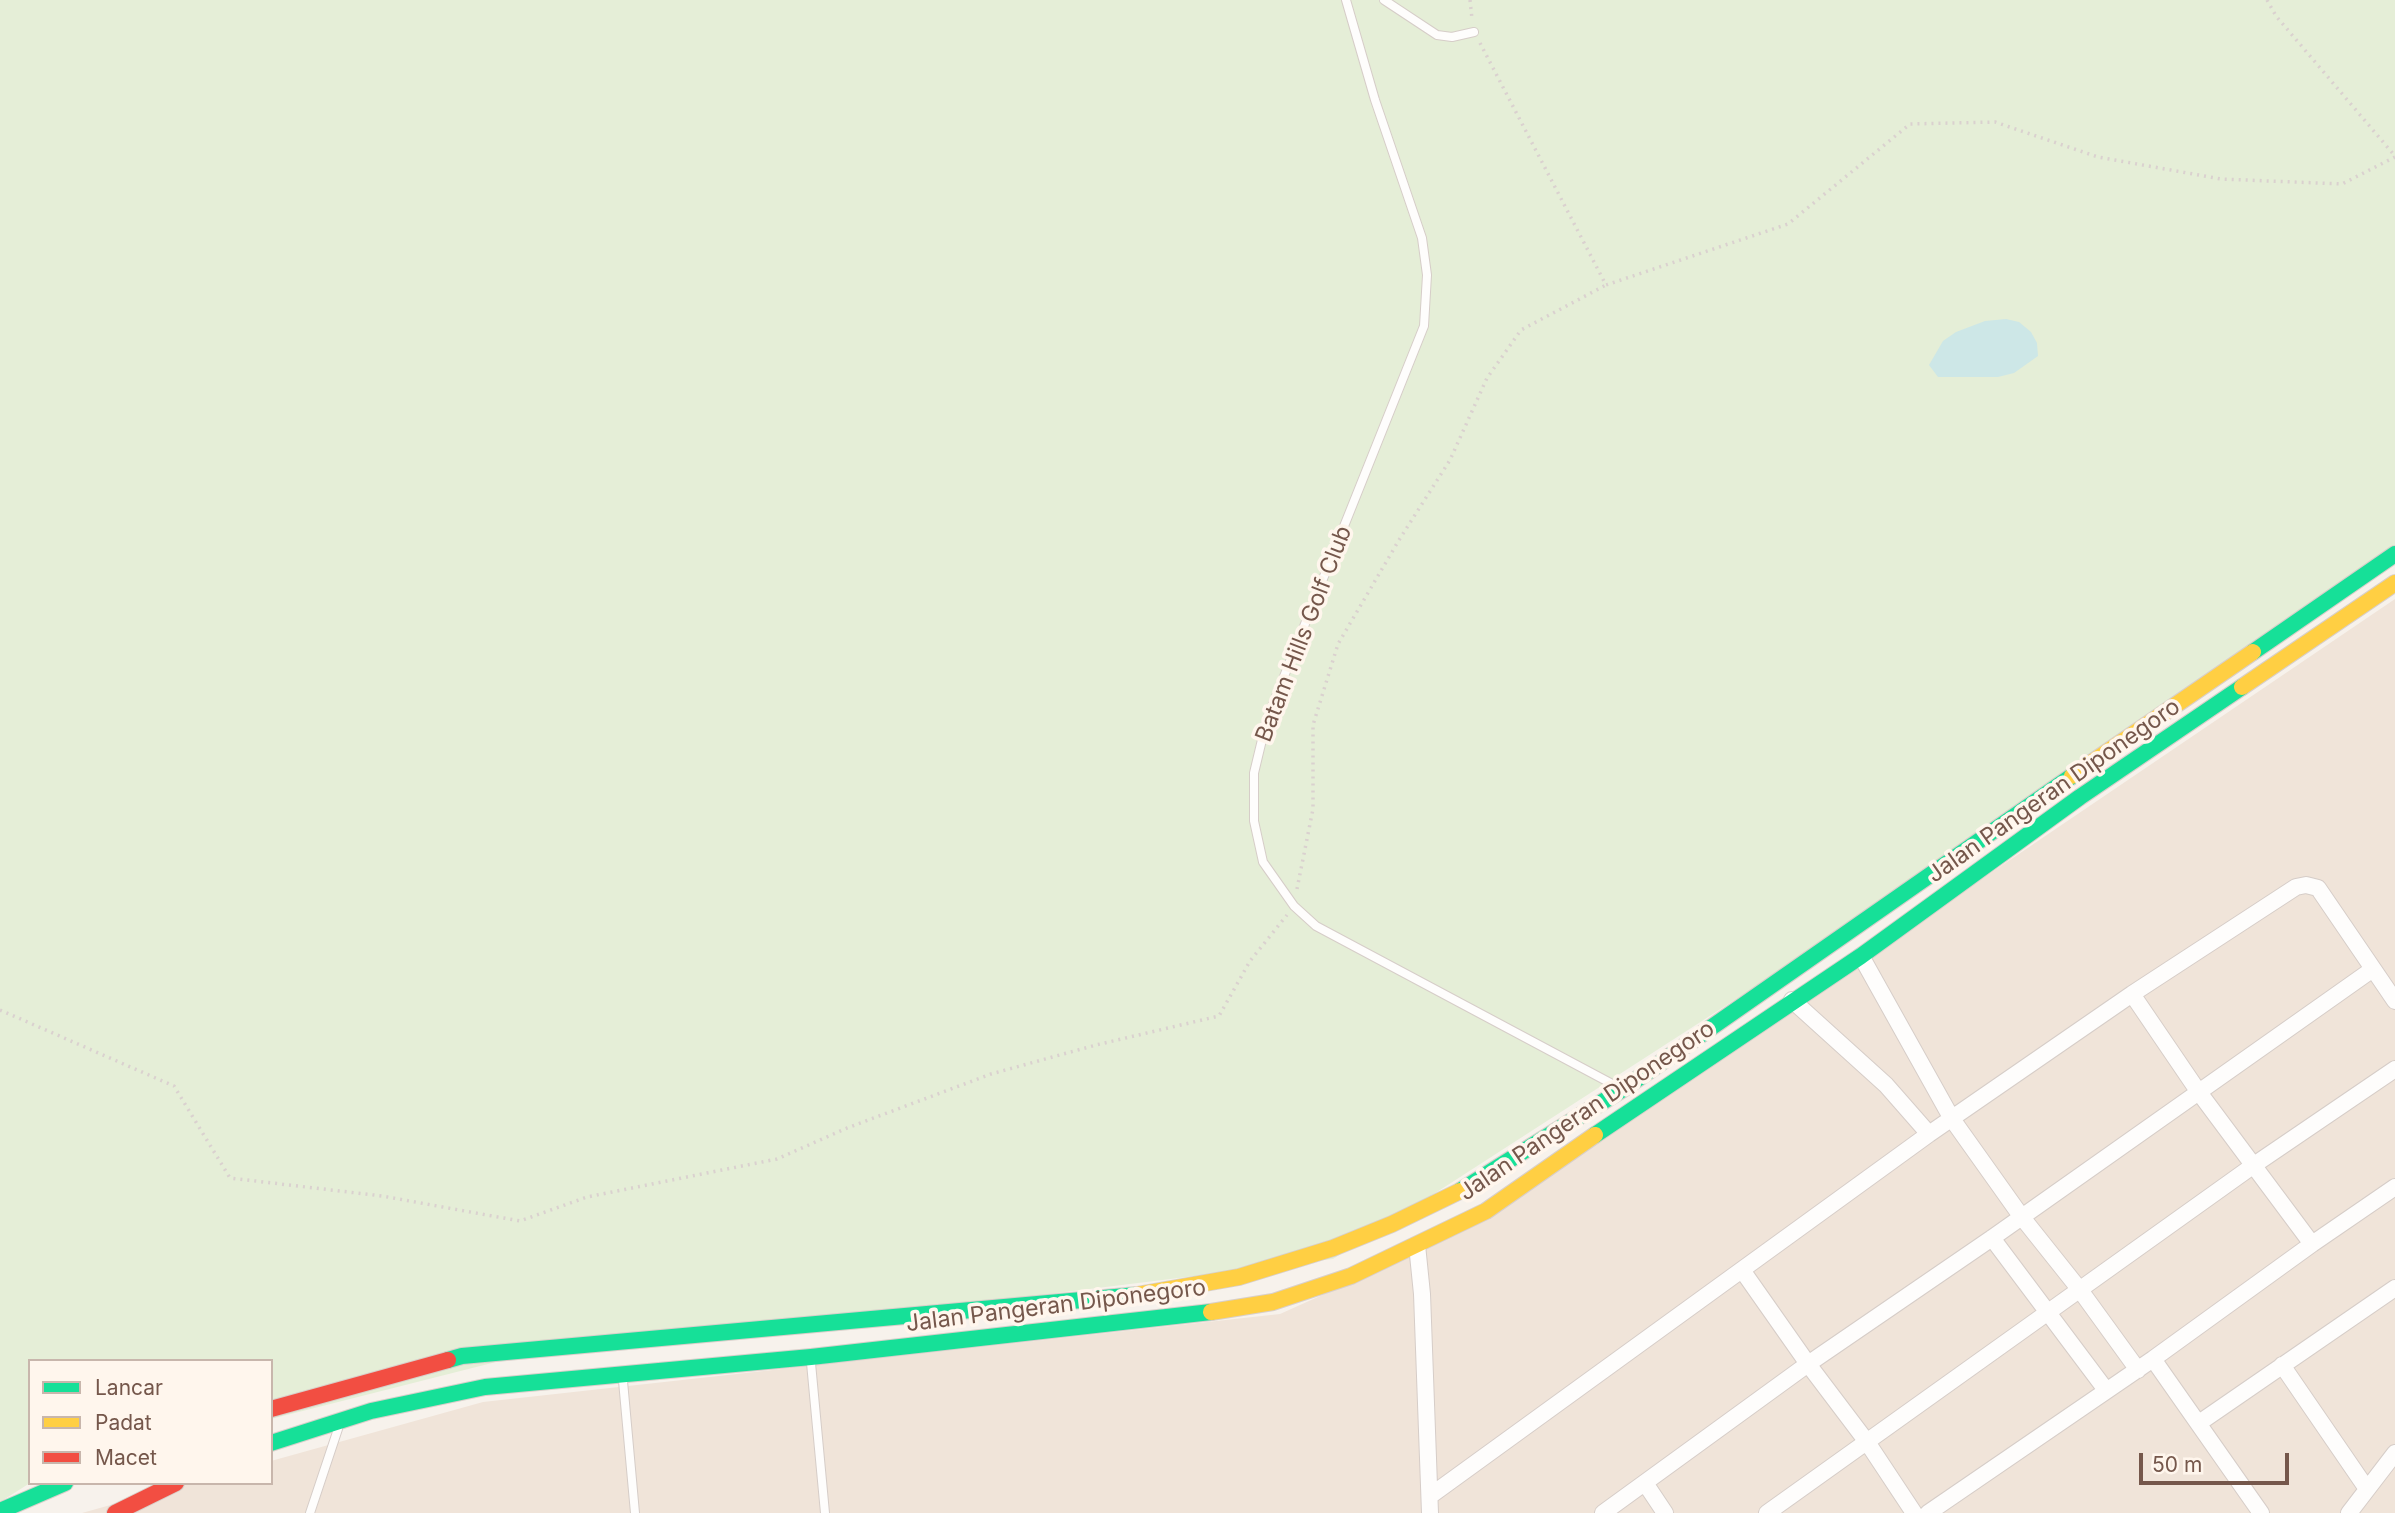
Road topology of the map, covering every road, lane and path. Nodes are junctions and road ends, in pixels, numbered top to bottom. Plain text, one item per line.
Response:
1 (1346, 0) edge
2 (1384, 0) edge
3 (1470, 0) edge
4 (2267, 0) edge
5 (1474, 32) junction
6 (2395, 157) edge
7 (1606, 285) junction
8 (2395, 554) edge
9 (2395, 583) edge
10 (1294, 906) junction
11 (1861, 956) junction
12 (2373, 969) junction
13 (2132, 994) junction
14 (1792, 1000) junction
15 (2395, 1001) edge
16 (0, 1010) edge
17 (2395, 1069) edge
18 (1623, 1089) junction
19 (2198, 1091) junction
20 (1952, 1118) junction
21 (1929, 1134) junction
22 (2254, 1165) junction
23 (2395, 1187) edge
24 (2021, 1216) junction
25 (1992, 1238) junction
26 (2312, 1244) junction
27 (1417, 1245) junction
28 (1742, 1270) junction
29 (2395, 1287) edge
30 (2080, 1290) junction
31 (2048, 1312) junction
32 (811, 1357) junction
33 (2153, 1359) junction
34 (1808, 1364) junction
35 (2282, 1365) junction
36 (2138, 1370) junction
37 (623, 1375) junction
38 (2106, 1391) junction
39 (273, 1408) edge
40 (341, 1421) junction
41 (2199, 1423) junction
42 (1867, 1441) junction
43 (273, 1442) edge
44 (2395, 1453) edge
45 (1645, 1483) junction
46 (60, 1485) edge
47 (172, 1485) edge
48 (2367, 1489) junction
49 (1430, 1496) junction
50 (0, 1511) edge
51 (115, 1513) edge
52 (310, 1513) edge
53 (635, 1513) edge
54 (825, 1513) edge
55 (1430, 1513) edge
56 (1603, 1513) edge
57 (1665, 1513) edge
58 (1767, 1513) edge
59 (1914, 1513) edge
60 (1928, 1513) edge
61 (2261, 1513) edge
62 (2349, 1513) edge

1 - 10 lane, Batam Hills Golf Club
2 - 5 lane
3 - 5 path
4 - 6 path
5 - 7 path
6 - 7 path
7 - 10 path
8 - 18 highway, Jalan Pangeran Diponegoro
9 - 11 highway, Jalan Pangeran Diponegoro
10 - 16 path
10 - 18 lane, Batam Hills Golf Club
11 - 14 highway, Jalan Pangeran Diponegoro
11 - 20 street
12 - 13 street
12 - 15 street
12 - 19 street
13 - 19 street
13 - 20 street
14 - 21 street
14 - 27 highway, Jalan Pangeran Diponegoro
17 - 22 street
18 - 39 highway, Jalan Pangeran Diponegoro
19 - 22 street
19 - 24 street
20 - 21 street
20 - 24 street
21 - 28 street
22 - 26 street
22 - 30 street
23 - 26 street
24 - 25 street
24 - 30 street
25 - 31 street
25 - 34 street
26 - 33 street
27 - 32 highway, Jalan Pangeran Diponegoro
27 - 49 street
28 - 34 street
28 - 49 street
29 - 35 street
30 - 31 street
30 - 36 street
31 - 38 street
31 - 42 street
32 - 37 highway, Jalan Pangeran Diponegoro
32 - 54 lane
33 - 36 street
33 - 41 street
34 - 42 street
34 - 45 street
35 - 41 street
35 - 48 street
36 - 38 street
37 - 40 highway, Jalan Pangeran Diponegoro
37 - 53 lane
38 - 60 street
40 - 43 highway, Jalan Pangeran Diponegoro
40 - 52 lane
41 - 61 street
42 - 58 street
42 - 59 street
44 - 48 street
45 - 56 street
45 - 57 street
46 - 50 highway
47 - 51 highway
48 - 62 street
49 - 55 street

